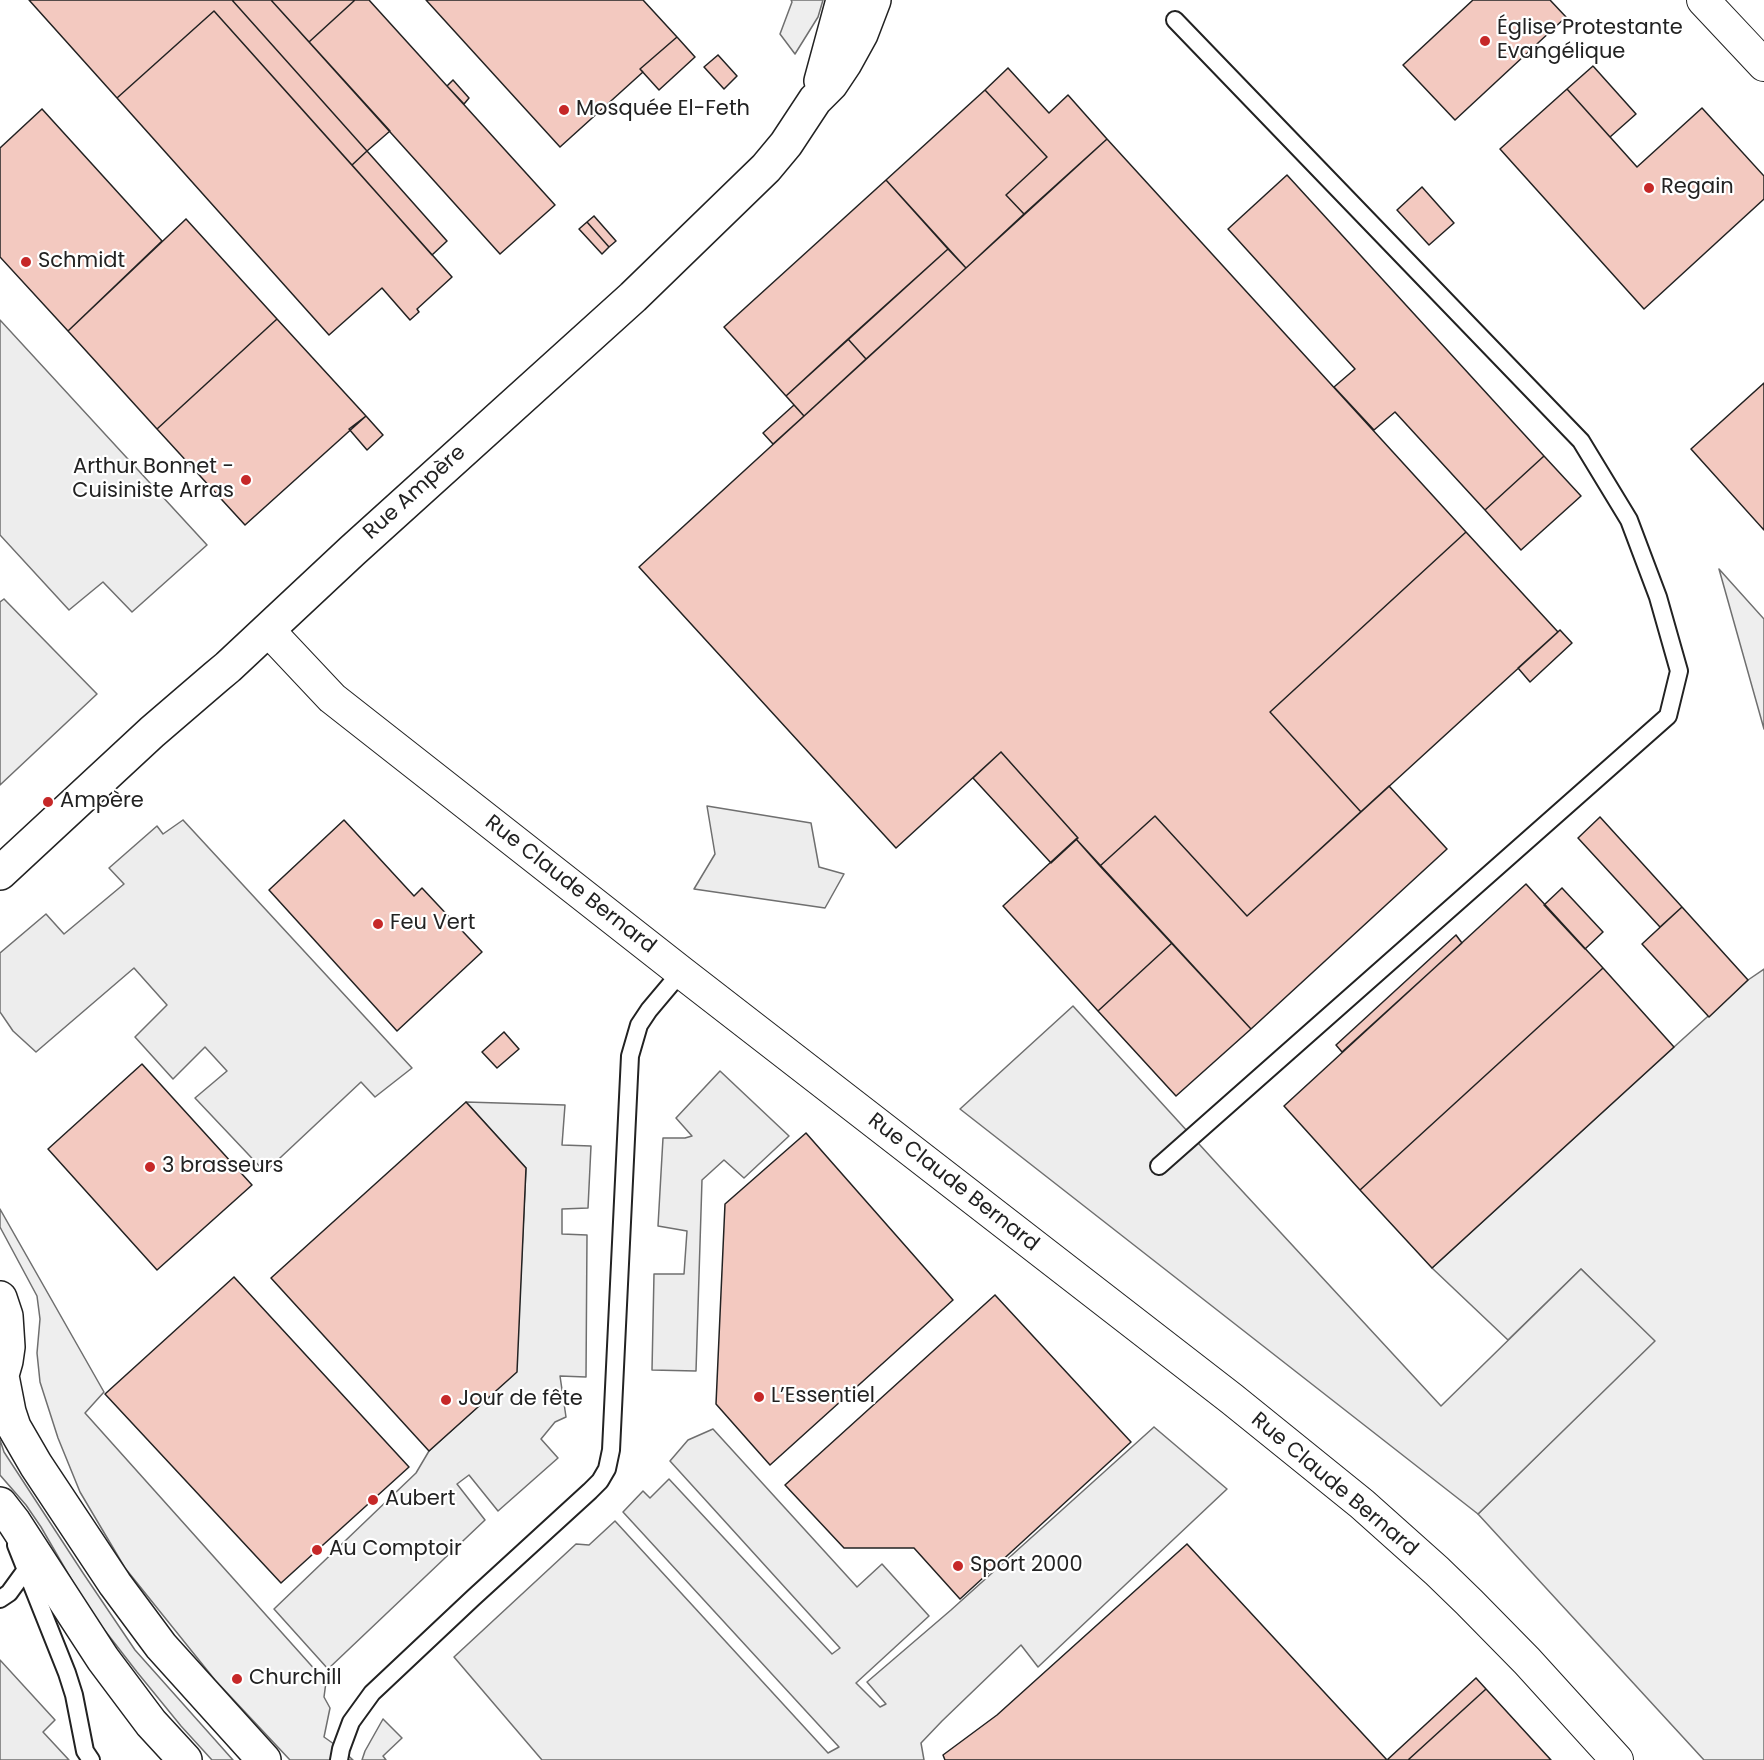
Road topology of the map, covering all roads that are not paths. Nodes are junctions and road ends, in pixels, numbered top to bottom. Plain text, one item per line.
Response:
1 (843, 0) edge
2 (874, 0) edge
3 (1703, 0) edge
4 (1175, 20) dead end
5 (1764, 65) edge
6 (815, 100) junction
7 (268, 630) junction
8 (0, 873) edge
9 (681, 972) junction
10 (1159, 1166) dead end
11 (0, 1298) edge
12 (1, 1379) edge
13 (3, 1507) edge
14 (25, 1571) junction
15 (0, 1599) edge
16 (91, 1760) edge
17 (185, 1760) edge
18 (264, 1760) edge
19 (339, 1760) edge
20 (1617, 1760) edge

1 - 6 street, Rue Ampère
2 - 6 street, Rue Ampère
3 - 5 street
4 - 10 lane
6 - 7 street, Rue Ampère
7 - 8 street, Rue Ampère
7 - 9 street, Rue Claude Bernard
9 - 19 lane
9 - 20 street, Rue Claude Bernard
11 - 12 street
12 - 18 street
13 - 14 lane
13 - 17 street
14 - 15 lane
14 - 16 lane

